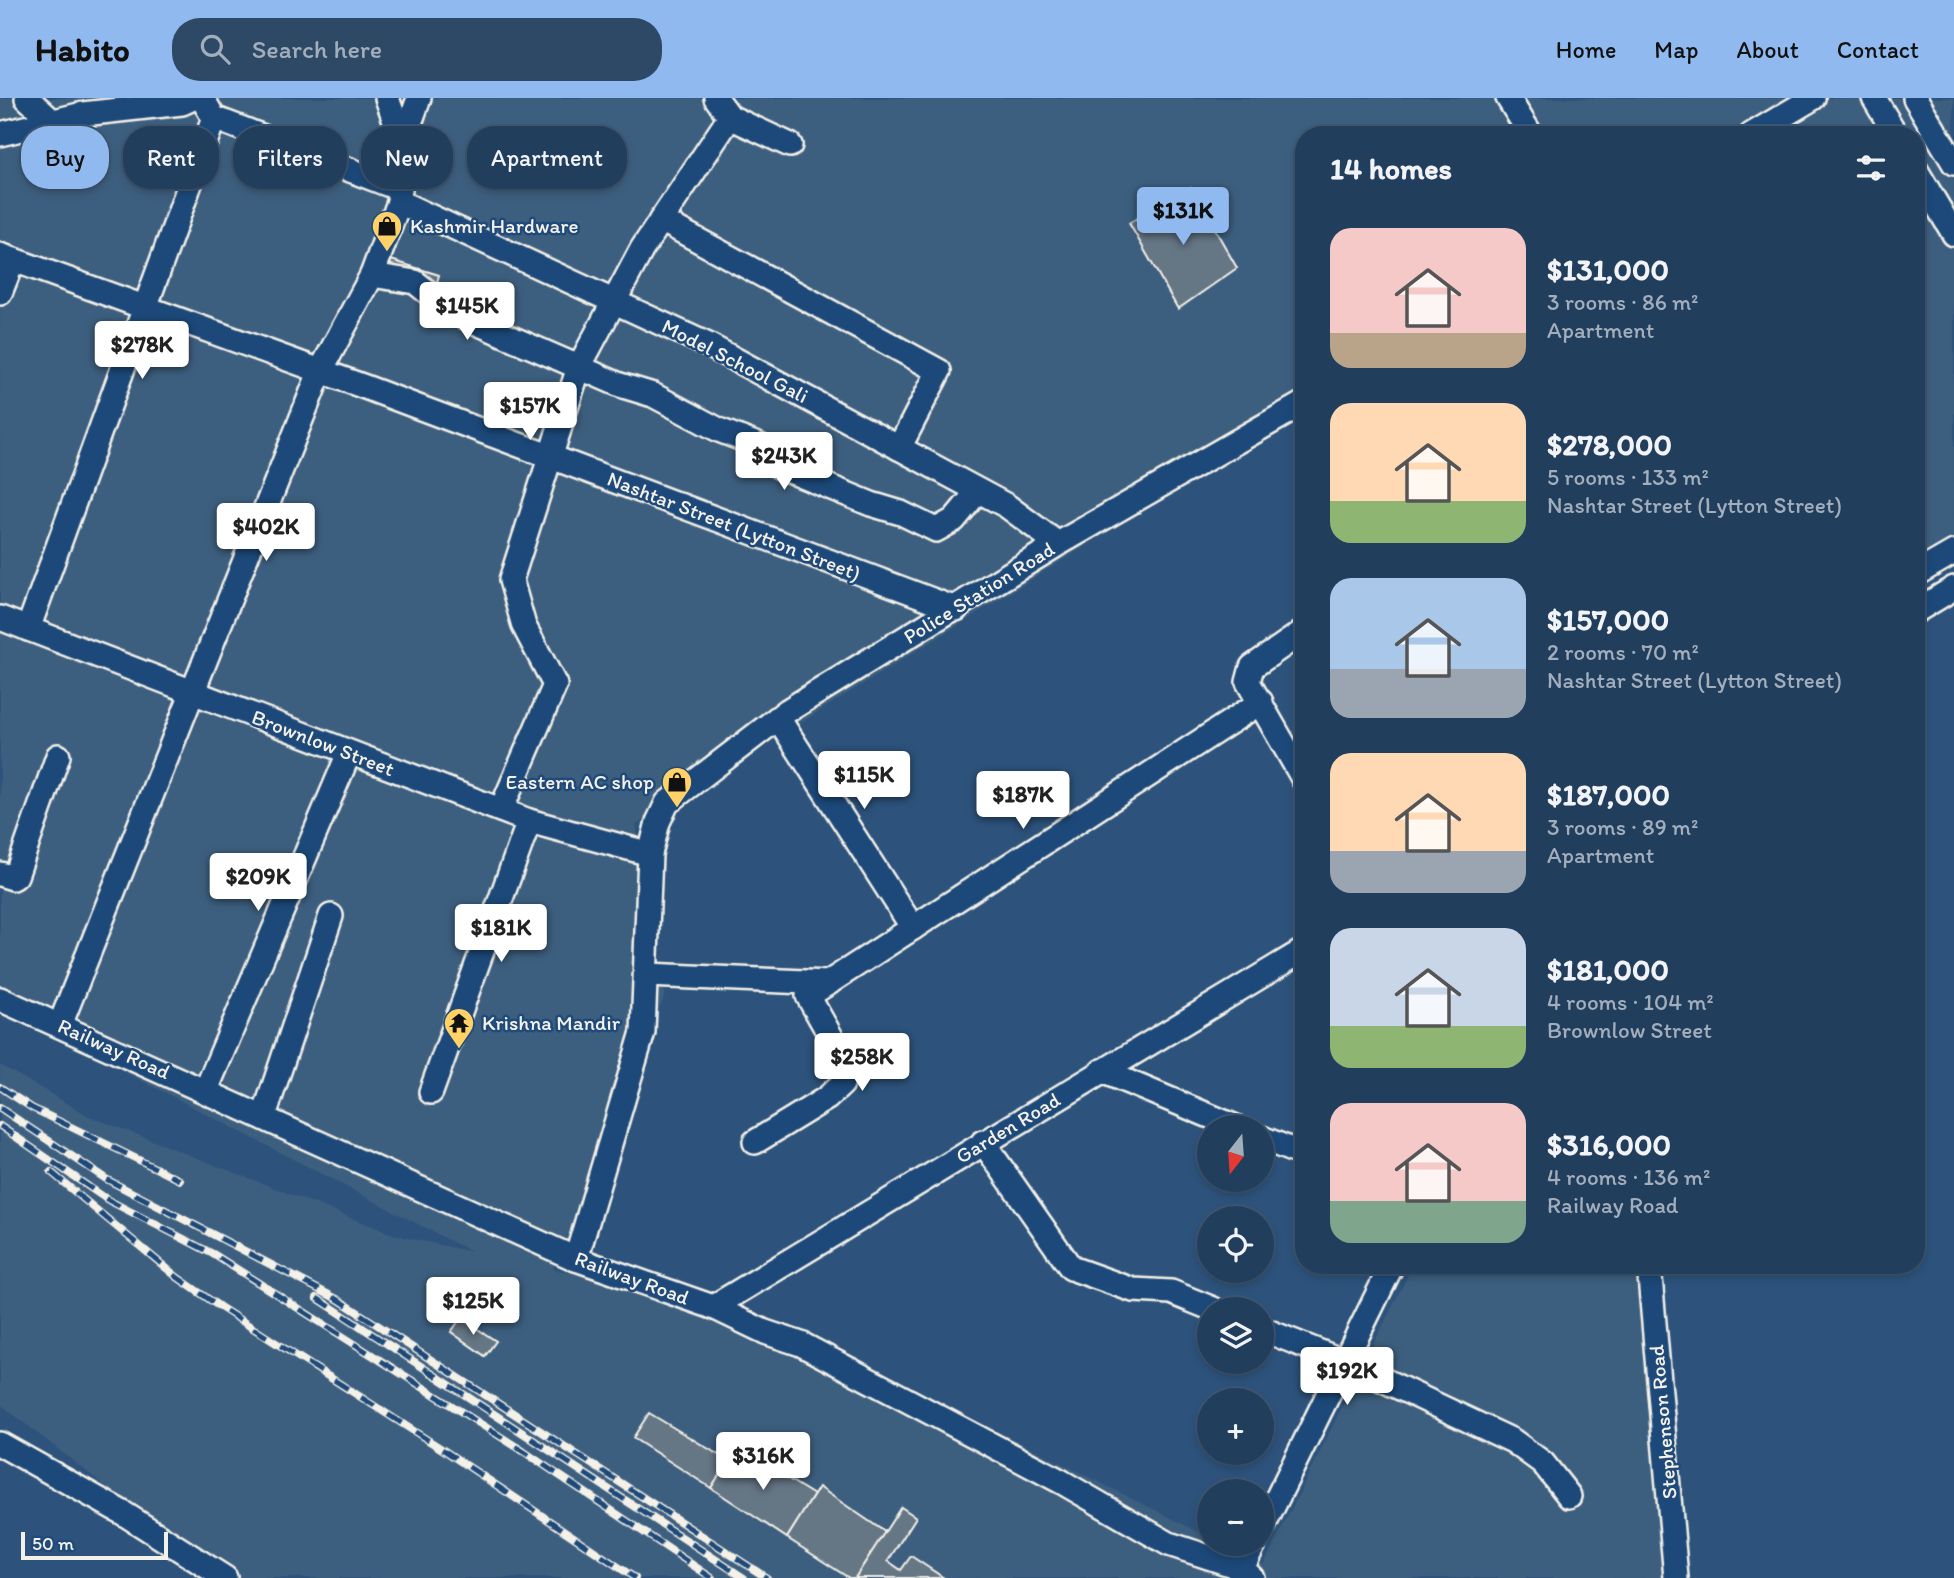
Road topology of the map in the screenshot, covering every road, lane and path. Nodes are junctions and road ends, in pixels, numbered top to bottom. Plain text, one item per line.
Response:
1 (27, 98) edge
2 (387, 98) edge
3 (419, 98) edge
4 (716, 98) edge
5 (1508, 98) edge
6 (1813, 98) edge
7 (1874, 98) edge
8 (1915, 98) edge
9 (188, 99) edge
10 (730, 117) junction
11 (214, 118) junction
12 (52, 121) junction
13 (397, 126) edge
14 (409, 126) edge
15 (1525, 126) edge
16 (1766, 126) edge
17 (1891, 126) edge
18 (0, 134) edge
19 (790, 145) dead end
20 (1954, 163) edge
21 (1925, 185) edge
22 (400, 189) edge
23 (399, 196) junction
24 (661, 220) junction
25 (1954, 234) edge
26 (6, 257) edge
27 (372, 275) junction
28 (0, 293) edge
29 (614, 301) junction
30 (145, 308) junction
31 (579, 367) junction
32 (320, 372) junction
33 (1295, 407) edge
34 (899, 448) junction
35 (548, 457) junction
36 (978, 491) junction
37 (1058, 544) junction
38 (1954, 552) edge
39 (1925, 569) edge
40 (1954, 588) edge
41 (1925, 606) edge
42 (956, 609) junction
43 (0, 618) edge
44 (27, 629) junction
45 (1295, 637) edge
46 (190, 693) junction
47 (1261, 702) junction
48 (778, 718) junction
49 (349, 753) junction
50 (58, 756) dead end
51 (1295, 764) edge
52 (501, 810) junction
53 (529, 821) junction
54 (650, 855) junction
55 (0, 874) edge
56 (331, 916) dead end
57 (914, 928) junction
58 (1295, 955) edge
59 (647, 975) junction
60 (829, 983) junction
61 (0, 999) edge
62 (60, 1025) junction
63 (1101, 1072) junction
64 (206, 1090) junction
65 (431, 1092) dead end
66 (1207, 1115) edge
67 (264, 1116) junction
68 (755, 1142) dead end
69 (983, 1142) junction
70 (1274, 1143) edge
71 (1295, 1151) edge
72 (576, 1259) junction
73 (1388, 1274) edge
74 (1650, 1274) edge
75 (1197, 1303) edge
76 (713, 1307) junction
77 (1274, 1334) edge
78 (1346, 1362) junction
79 (0, 1444) edge
80 (1569, 1496) dead end
81 (1274, 1505) edge
82 (1247, 1573) edge
83 (225, 1578) edge
84 (1676, 1578) edge

1 - 12 street
2 - 13 street
3 - 14 street
4 - 10 street
5 - 15 street
6 - 16 street
7 - 17 street
8 - 20 street
9 - 11 street
9 - 12 street
10 - 19 street
10 - 24 street
11 - 23 street, Model School Gali
11 - 30 street
12 - 18 street
21 - 25 street
22 - 23 street
23 - 27 street
23 - 29 street, Model School Gali
24 - 29 street
24 - 34 street
26 - 28 street
26 - 30 street, Nashtar Street (Lytton Street)
27 - 31 street
27 - 32 street
29 - 31 street
29 - 34 street, Model School Gali
30 - 32 street, Nashtar Street (Lytton Street)
30 - 44 street
31 - 35 street
31 - 36 street
32 - 35 street, Nashtar Street (Lytton Street)
32 - 46 street
33 - 37 street, Police Station Road
34 - 36 street, Model School Gali
35 - 42 street, Nashtar Street (Lytton Street)
35 - 52 street
36 - 37 street, Model School Gali
37 - 42 street, Police Station Road
38 - 39 street
40 - 41 street
42 - 48 street, Police Station Road
43 - 44 street, Brownlow Street
44 - 46 street, Brownlow Street
45 - 47 street
46 - 49 street, Brownlow Street
46 - 62 street
47 - 51 street
47 - 57 street
48 - 54 street, Police Station Road
48 - 57 street
49 - 52 street, Brownlow Street
49 - 64 street
50 - 55 street
52 - 53 street, Brownlow Street
53 - 54 street, Brownlow Street
53 - 65 street
54 - 59 street
56 - 67 street
57 - 60 street
58 - 63 street, Garden Road
59 - 60 street
59 - 72 street
60 - 68 street
61 - 62 street, Railway Road
62 - 64 street, Railway Road
63 - 66 street
63 - 69 street, Garden Road
64 - 67 street, Railway Road
67 - 72 street, Railway Road
69 - 75 street
69 - 76 street, Garden Road
70 - 71 street
72 - 76 street, Railway Road
73 - 78 street
74 - 84 street, Stephenson Road
76 - 82 street, Railway Road
77 - 78 street
78 - 80 street
78 - 81 street
79 - 83 street

